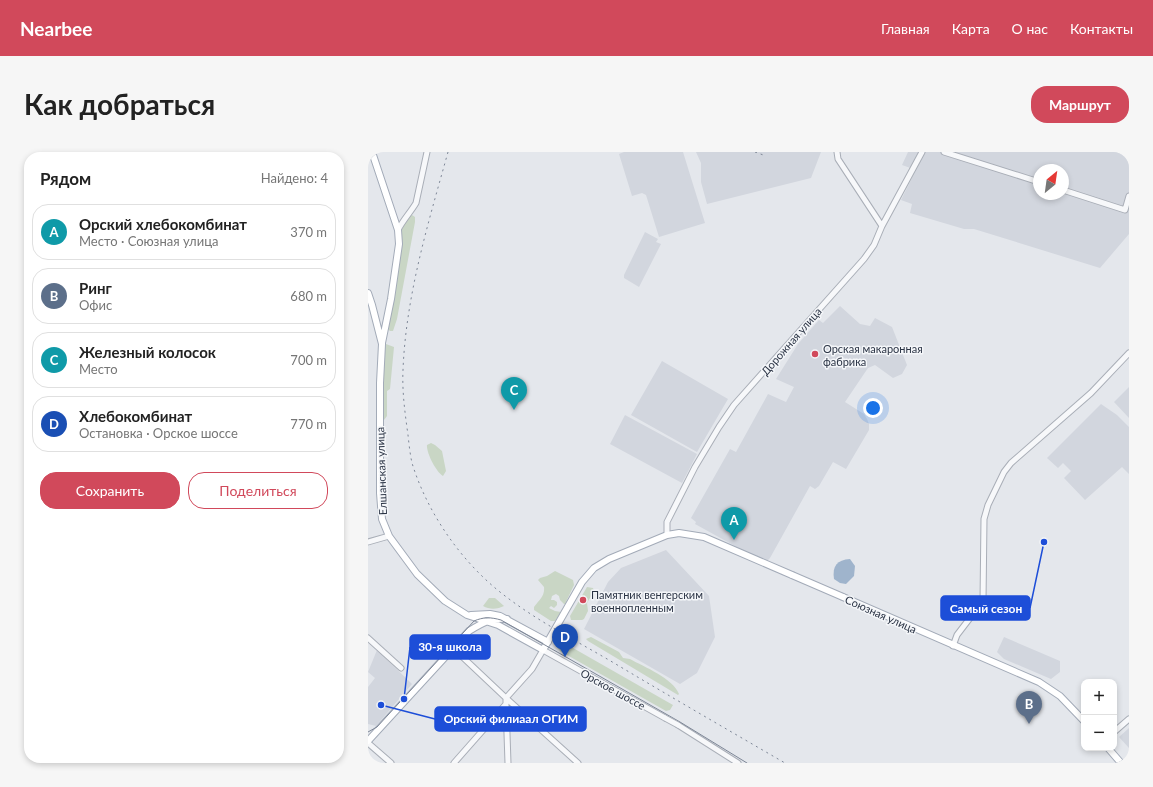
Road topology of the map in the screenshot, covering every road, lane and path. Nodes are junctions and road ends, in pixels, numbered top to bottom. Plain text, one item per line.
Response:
1 (372, 152) edge
2 (427, 152) edge
3 (837, 152) edge
4 (922, 152) edge
5 (944, 152) edge
6 (1033, 180) edge
7 (1069, 192) edge
8 (1129, 196) edge
9 (882, 226) junction
10 (398, 230) junction
11 (368, 293) edge
12 (382, 344) junction
13 (1129, 353) edge
14 (666, 535) junction
15 (388, 536) junction
16 (368, 542) edge
17 (467, 615) junction
18 (507, 619) junction
19 (485, 622) junction
20 (469, 631) junction
21 (368, 638) edge
22 (548, 642) junction
23 (953, 646) junction
24 (453, 648) junction
25 (543, 650) junction
26 (401, 668) dead end
27 (506, 701) junction
28 (1081, 718) edge
29 (1129, 719) edge
30 (1117, 729) edge
31 (368, 732) edge
32 (375, 733) junction
33 (368, 740) edge
34 (1111, 751) edge
35 (390, 763) edge
36 (454, 763) edge
37 (508, 763) edge
38 (578, 763) edge
39 (738, 763) edge
40 (1121, 763) edge

1 - 10 main road
2 - 10 street
3 - 9 street
4 - 9 street, Дорожная улица
5 - 6 street
7 - 8 street
9 - 14 street, Дорожная улица
10 - 12 main road
11 - 12 main road, Елшанская улица
12 - 15 main road, Елшанская улица
13 - 23 street
14 - 22 main road
14 - 23 main road, Союзная улица, bridge
15 - 16 street
15 - 17 main road, Елшанская улица
17 - 18 main road
17 - 19 main road, Елшанская улица
17 - 20 main road
18 - 19 main road
18 - 22 main road
19 - 20 main road
19 - 25 main road, Орское шоссе
20 - 24 main road
21 - 26 street
22 - 25 main road
23 - 28 main road, Союзная улица
24 - 27 street
24 - 32 main road
25 - 27 street
25 - 39 street, Орское шоссе, bridge
27 - 36 street
27 - 37 street
27 - 38 street
29 - 30 street
31 - 32 main road
32 - 33 main road
33 - 35 street
34 - 40 main road

